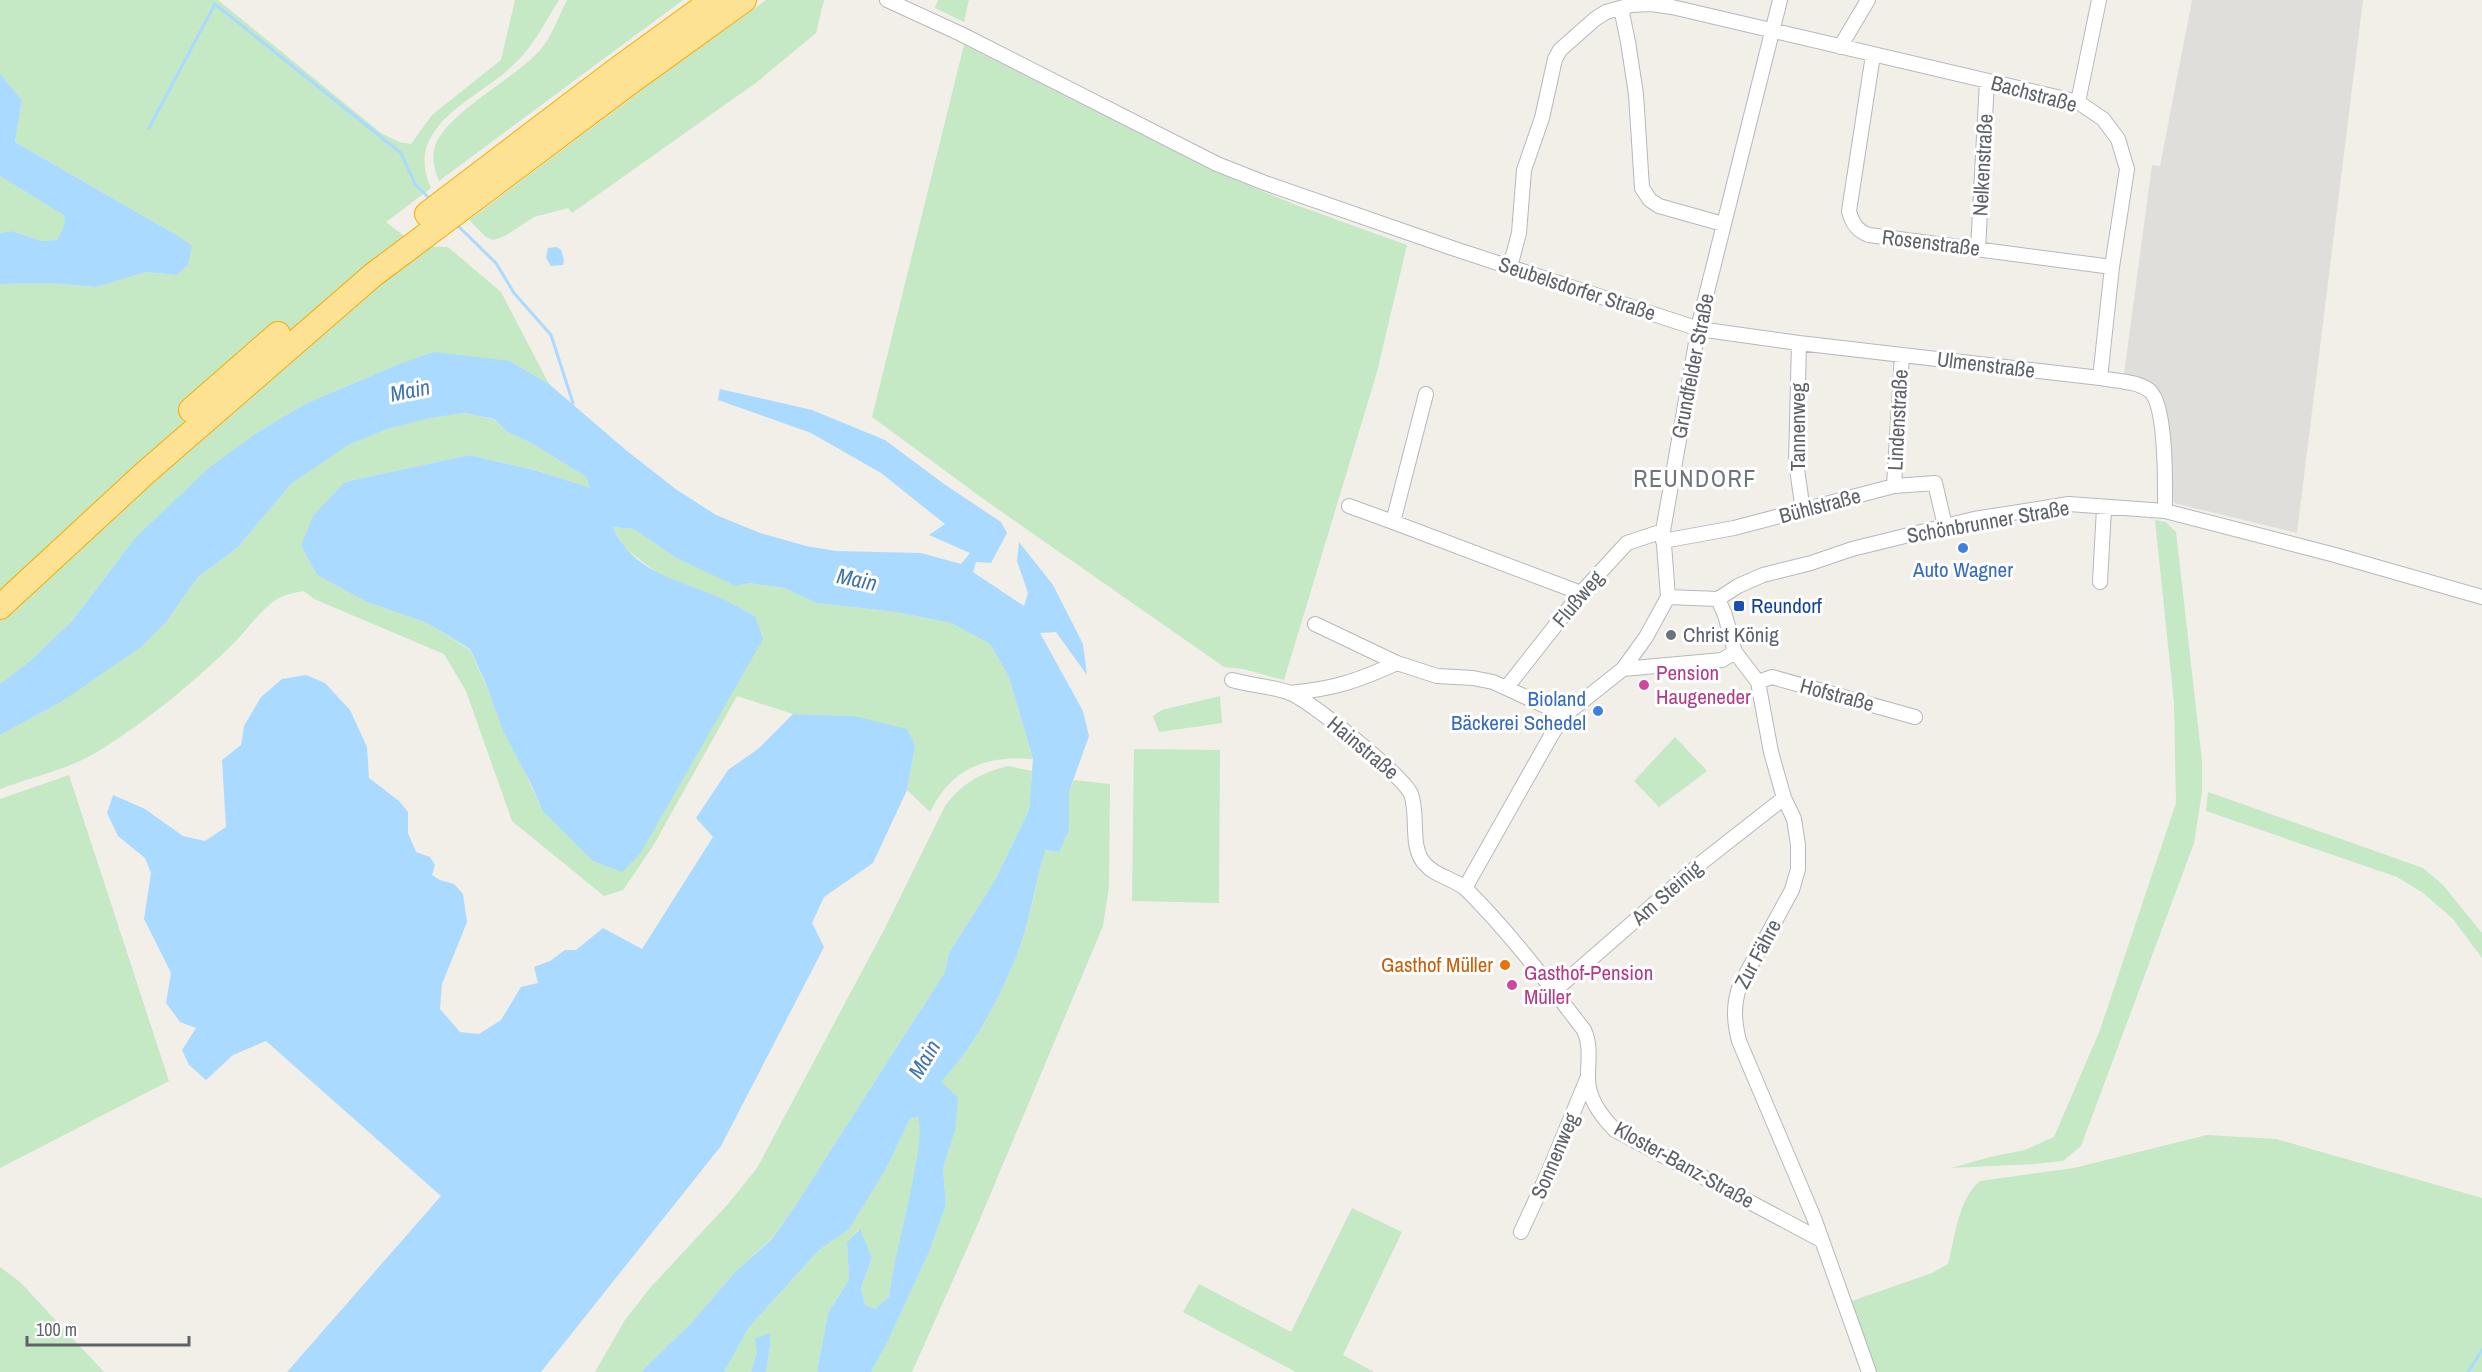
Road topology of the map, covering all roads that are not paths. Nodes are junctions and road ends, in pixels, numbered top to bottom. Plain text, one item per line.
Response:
1 (713, 0) edge
2 (744, 0) edge
3 (887, 0) edge
4 (1780, 0) edge
5 (1868, 0) edge
6 (2099, 0) edge
7 (1673, 4) edge
8 (1621, 8) junction
9 (1772, 32) junction
10 (1840, 47) junction
11 (1873, 55) junction
12 (1987, 81) junction
13 (2078, 102) junction
14 (483, 181) junction
15 (1724, 224) junction
16 (1978, 249) junction
17 (1510, 267) junction
18 (2112, 267) junction
19 (1699, 329) junction
20 (1799, 343) junction
21 (1902, 355) junction
22 (2100, 378) junction
23 (1426, 394) dead end
24 (1894, 486) junction
25 (1349, 506) dead end
26 (2104, 508) junction
27 (1803, 511) junction
28 (2166, 511) junction
29 (1393, 522) junction
30 (1945, 526) junction
31 (1663, 536) junction
32 (2100, 582) dead end
33 (0, 584) edge
34 (1581, 593) junction
35 (1668, 597) junction
36 (2482, 597) edge
37 (1718, 599) junction
38 (0, 607) edge
39 (1315, 624) dead end
40 (1735, 652) junction
41 (1397, 663) junction
42 (1623, 669) junction
43 (1232, 680) dead end
44 (1758, 682) junction
45 (1507, 687) junction
46 (1290, 693) junction
47 (1565, 715) junction
48 (1915, 717) dead end
49 (1784, 798) junction
50 (1465, 888) junction
51 (1553, 992) junction
52 (1587, 1079) junction
53 (1521, 1232) dead end
54 (1821, 1240) junction
55 (1869, 1372) edge

1 - 14 highway
2 - 14 highway
3 - 17 street, Seubelsdorfer Straße
4 - 9 street, Grundfelder Straße
5 - 10 street
6 - 13 street
7 - 8 street, Bachstraße
7 - 9 street, Bachstraße
8 - 15 street
8 - 17 street, Bachstraße
9 - 10 street, Bachstraße
9 - 15 street, Grundfelder Straße
10 - 11 street, Bachstraße
11 - 12 street, Bachstraße
11 - 16 street, Rosenstraße
12 - 13 street, Bachstraße
12 - 16 street, Nelkenstraße
13 - 18 street, Bachstraße
14 - 33 highway
14 - 38 highway
15 - 19 street, Grundfelder Straße
16 - 18 street, Rosenstraße
17 - 19 street, Seubelsdorfer Straße
18 - 22 street, Bachstraße
19 - 20 street, Ulmenstraße
19 - 31 street, Grundfelder Straße
20 - 21 street, Ulmenstraße
20 - 27 street, Tannenweg
21 - 22 street, Ulmenstraße
21 - 24 street, Lindenstraße
22 - 28 street, Ulmenstraße
23 - 29 street
24 - 27 street, Bühlstraße
24 - 30 street, Bühlstraße
25 - 29 street
26 - 28 street, Schönbrunner Straße
26 - 30 street, Schönbrunner Straße
26 - 32 street
27 - 31 street, Bühlstraße
28 - 36 street, Schönbrunner Straße
29 - 34 street
30 - 37 street, Schönbrunner Straße
31 - 34 street, Flußweg
31 - 35 street, Grundfelder Straße
34 - 45 street, Flußweg
35 - 37 street
35 - 42 street
37 - 40 street, Zur Fähre
39 - 41 street
40 - 42 street
40 - 44 street, Zur Fähre
41 - 45 street
41 - 46 street
42 - 47 street
43 - 46 street, Hainstraße
44 - 48 street, Hofstraße
44 - 49 street, Zur Fähre
45 - 47 street
46 - 50 street, Hainstraße
47 - 50 street
49 - 51 street, Am Steinig
49 - 54 street, Zur Fähre
50 - 51 street, Kloster-Banz-Straße
51 - 52 street, Kloster-Banz-Straße
52 - 53 street, Sonnenweg
52 - 54 street, Kloster-Banz-Straße
54 - 55 street, Zur Fähre

